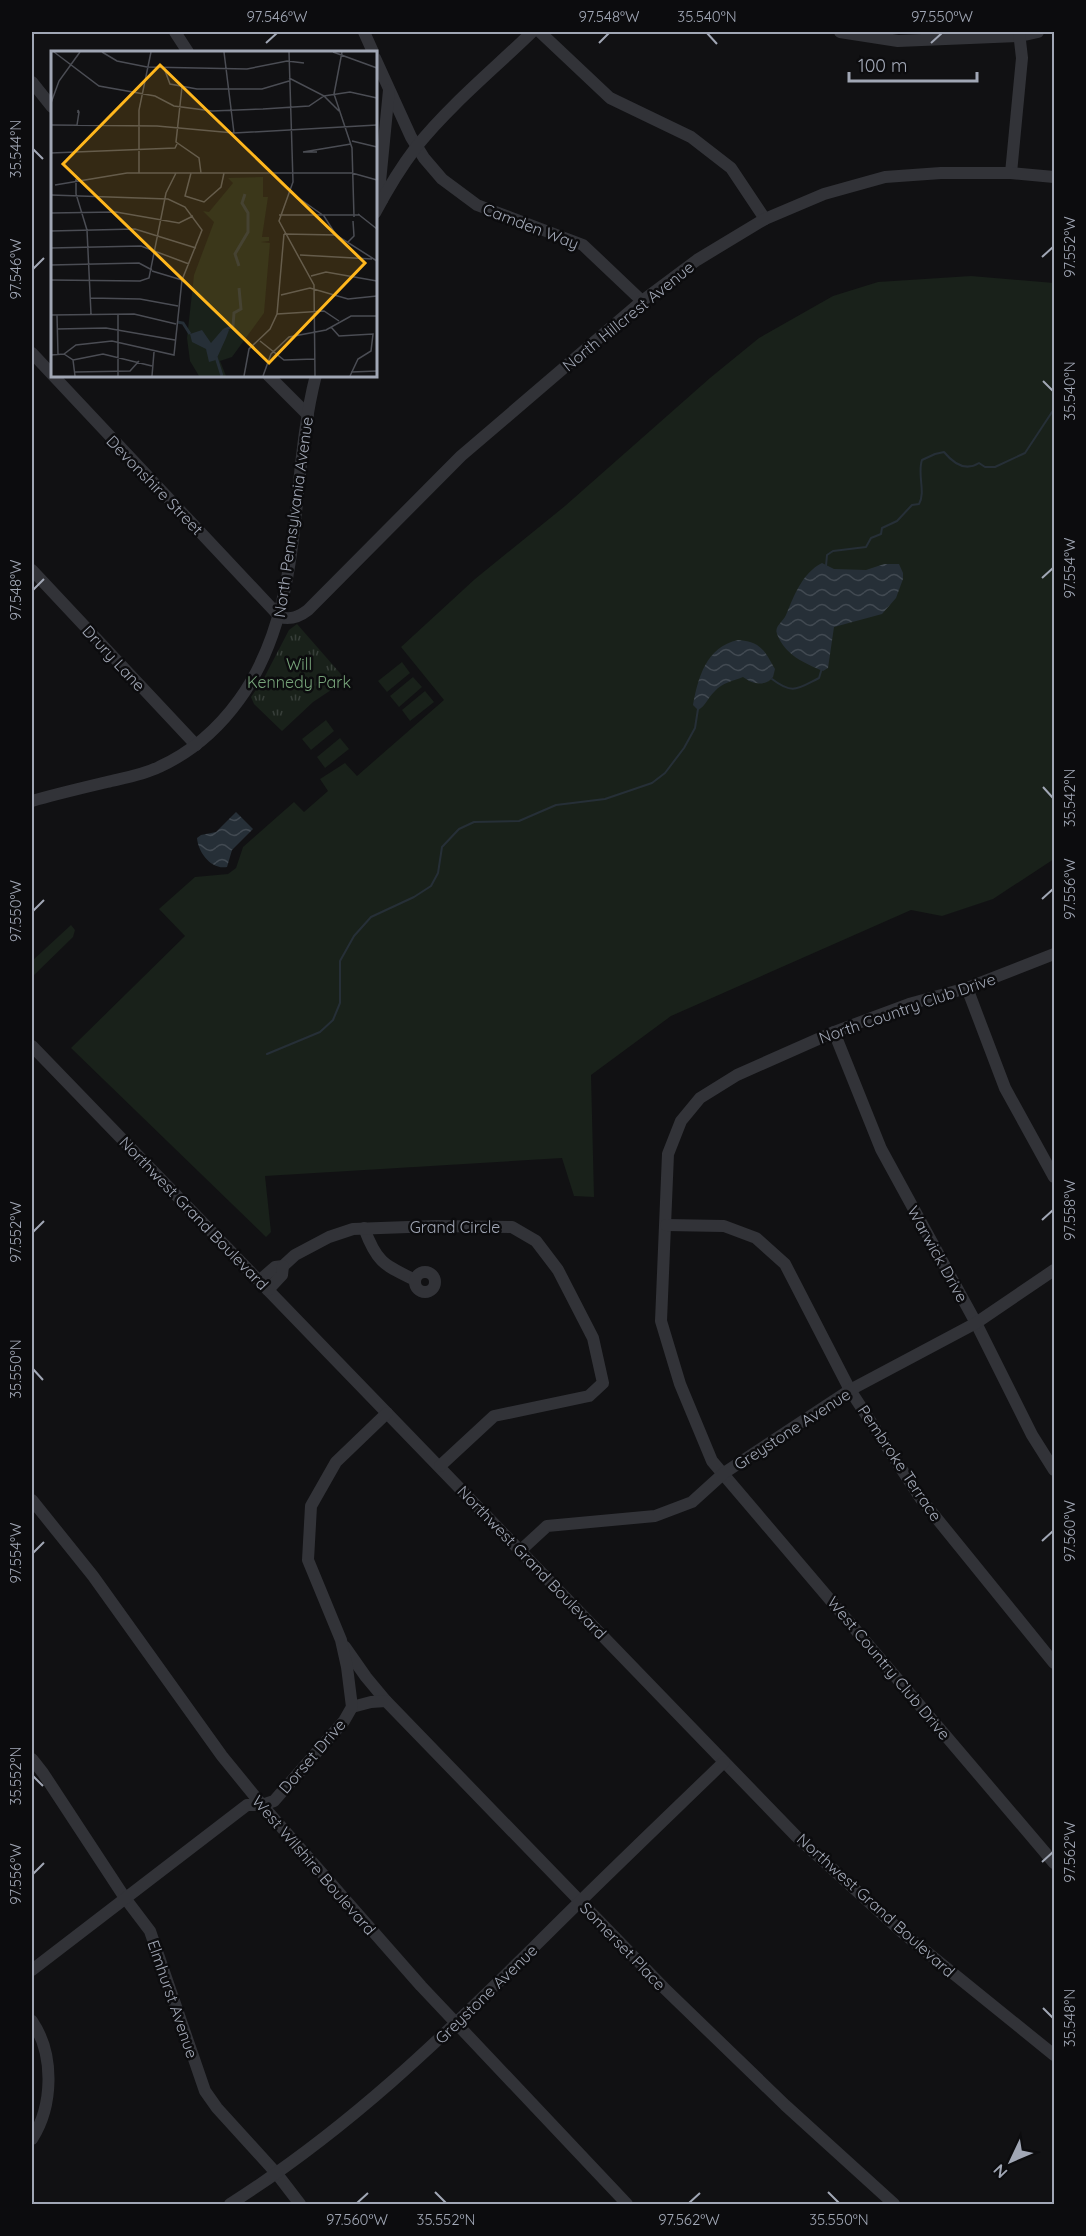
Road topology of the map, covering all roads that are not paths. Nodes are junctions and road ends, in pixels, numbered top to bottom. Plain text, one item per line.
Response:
1 (175, 32) edge
2 (364, 32) edge
3 (532, 32) edge
4 (540, 32) edge
5 (840, 32) edge
6 (1038, 32) edge
7 (1020, 34) edge
8 (187, 51) edge
9 (373, 51) edge
10 (376, 60) edge
11 (32, 82) edge
12 (389, 89) junction
13 (51, 106) edge
14 (417, 147) junction
15 (1011, 173) junction
16 (1054, 177) edge
17 (382, 200) junction
18 (376, 211) edge
19 (765, 219) junction
20 (642, 301) junction
21 (32, 353) edge
22 (51, 373) edge
23 (54, 376) edge
24 (269, 376) edge
25 (316, 376) edge
26 (308, 415) junction
27 (32, 570) edge
28 (280, 616) junction
29 (196, 745) junction
30 (32, 801) edge
31 (1054, 954) edge
32 (967, 988) junction
33 (834, 1032) junction
34 (32, 1046) edge
35 (1054, 1177) edge
36 (666, 1226) junction
37 (364, 1228) junction
38 (1054, 1270) edge
39 (415, 1280) dead end
40 (264, 1285) junction
41 (976, 1323) junction
42 (850, 1390) junction
43 (387, 1413) junction
44 (440, 1467) junction
45 (1054, 1470) edge
46 (724, 1473) junction
47 (32, 1500) edge
48 (521, 1550) junction
49 (341, 1640) junction
50 (1054, 1663) edge
51 (386, 1701) junction
52 (352, 1707) junction
53 (32, 1759) edge
54 (724, 1762) junction
55 (262, 1804) junction
56 (1054, 1863) edge
57 (125, 1898) junction
58 (580, 1902) junction
59 (32, 1970) edge
60 (32, 2021) edge
61 (456, 2024) junction
62 (1054, 2055) edge
63 (32, 2139) edge
64 (277, 2175) junction
65 (230, 2205) edge
66 (300, 2205) edge
67 (627, 2205) edge
68 (894, 2205) edge

1 - 8 street
2 - 9 street
3 - 14 street
4 - 19 street
5 - 7 street
6 - 7 street
7 - 15 street
10 - 12 street, Camden Way
11 - 13 street
12 - 14 street, Camden Way
12 - 17 street, Camden Way
14 - 17 street
14 - 20 street, Camden Way
15 - 16 street, North Hillcrest Avenue
15 - 19 street, North Hillcrest Avenue
17 - 18 street
19 - 20 street, North Hillcrest Avenue
20 - 28 street, North Hillcrest Avenue
21 - 22 street, Devonshire Street
23 - 28 street, Devonshire Street
24 - 26 street
25 - 26 street, North Pennsylvania Avenue
26 - 28 street, North Pennsylvania Avenue
27 - 29 street, Drury Lane
28 - 29 street, North Pennsylvania Avenue
29 - 30 street, North Pennsylvania Avenue
31 - 32 street, North Country Club Drive
32 - 33 street, North Country Club Drive
32 - 35 street
33 - 36 street, North Country Club Drive
33 - 41 street, Warwick Drive
34 - 40 street, Northwest Grand Boulevard
36 - 42 street, Pembroke Terrace
36 - 46 street, North Country Club Drive
37 - 39 street
37 - 40 street, Grand Circle
37 - 44 street, Grand Circle
38 - 41 street, Greystone Avenue
40 - 43 street, Northwest Grand Boulevard
41 - 42 street, Greystone Avenue
41 - 45 street, Warwick Drive
42 - 46 street, Greystone Avenue
42 - 50 street, Pembroke Terrace
43 - 44 street, Northwest Grand Boulevard
43 - 49 street, Dorset Drive
44 - 48 street, Northwest Grand Boulevard
46 - 48 street, Greystone Avenue
46 - 56 street, West Country Club Drive
47 - 55 street, West Wilshire Boulevard
48 - 54 street, Northwest Grand Boulevard
49 - 51 street, Somerset Place
49 - 52 street, Dorset Drive
51 - 52 street
51 - 58 street, Somerset Place
52 - 55 street, Dorset Drive
53 - 57 street, Elmhurst Avenue
54 - 58 street, Greystone Avenue
54 - 62 street, Northwest Grand Boulevard
55 - 57 street, Dorset Drive
55 - 61 street, West Wilshire Boulevard
57 - 59 street, Dorset Drive
57 - 64 street, Elmhurst Avenue
58 - 61 street, Greystone Avenue
58 - 68 street, Somerset Place
60 - 63 street
61 - 64 street, Greystone Avenue
61 - 67 street, West Wilshire Boulevard
64 - 65 street, Greystone Avenue
64 - 66 street, Elmhurst Avenue

